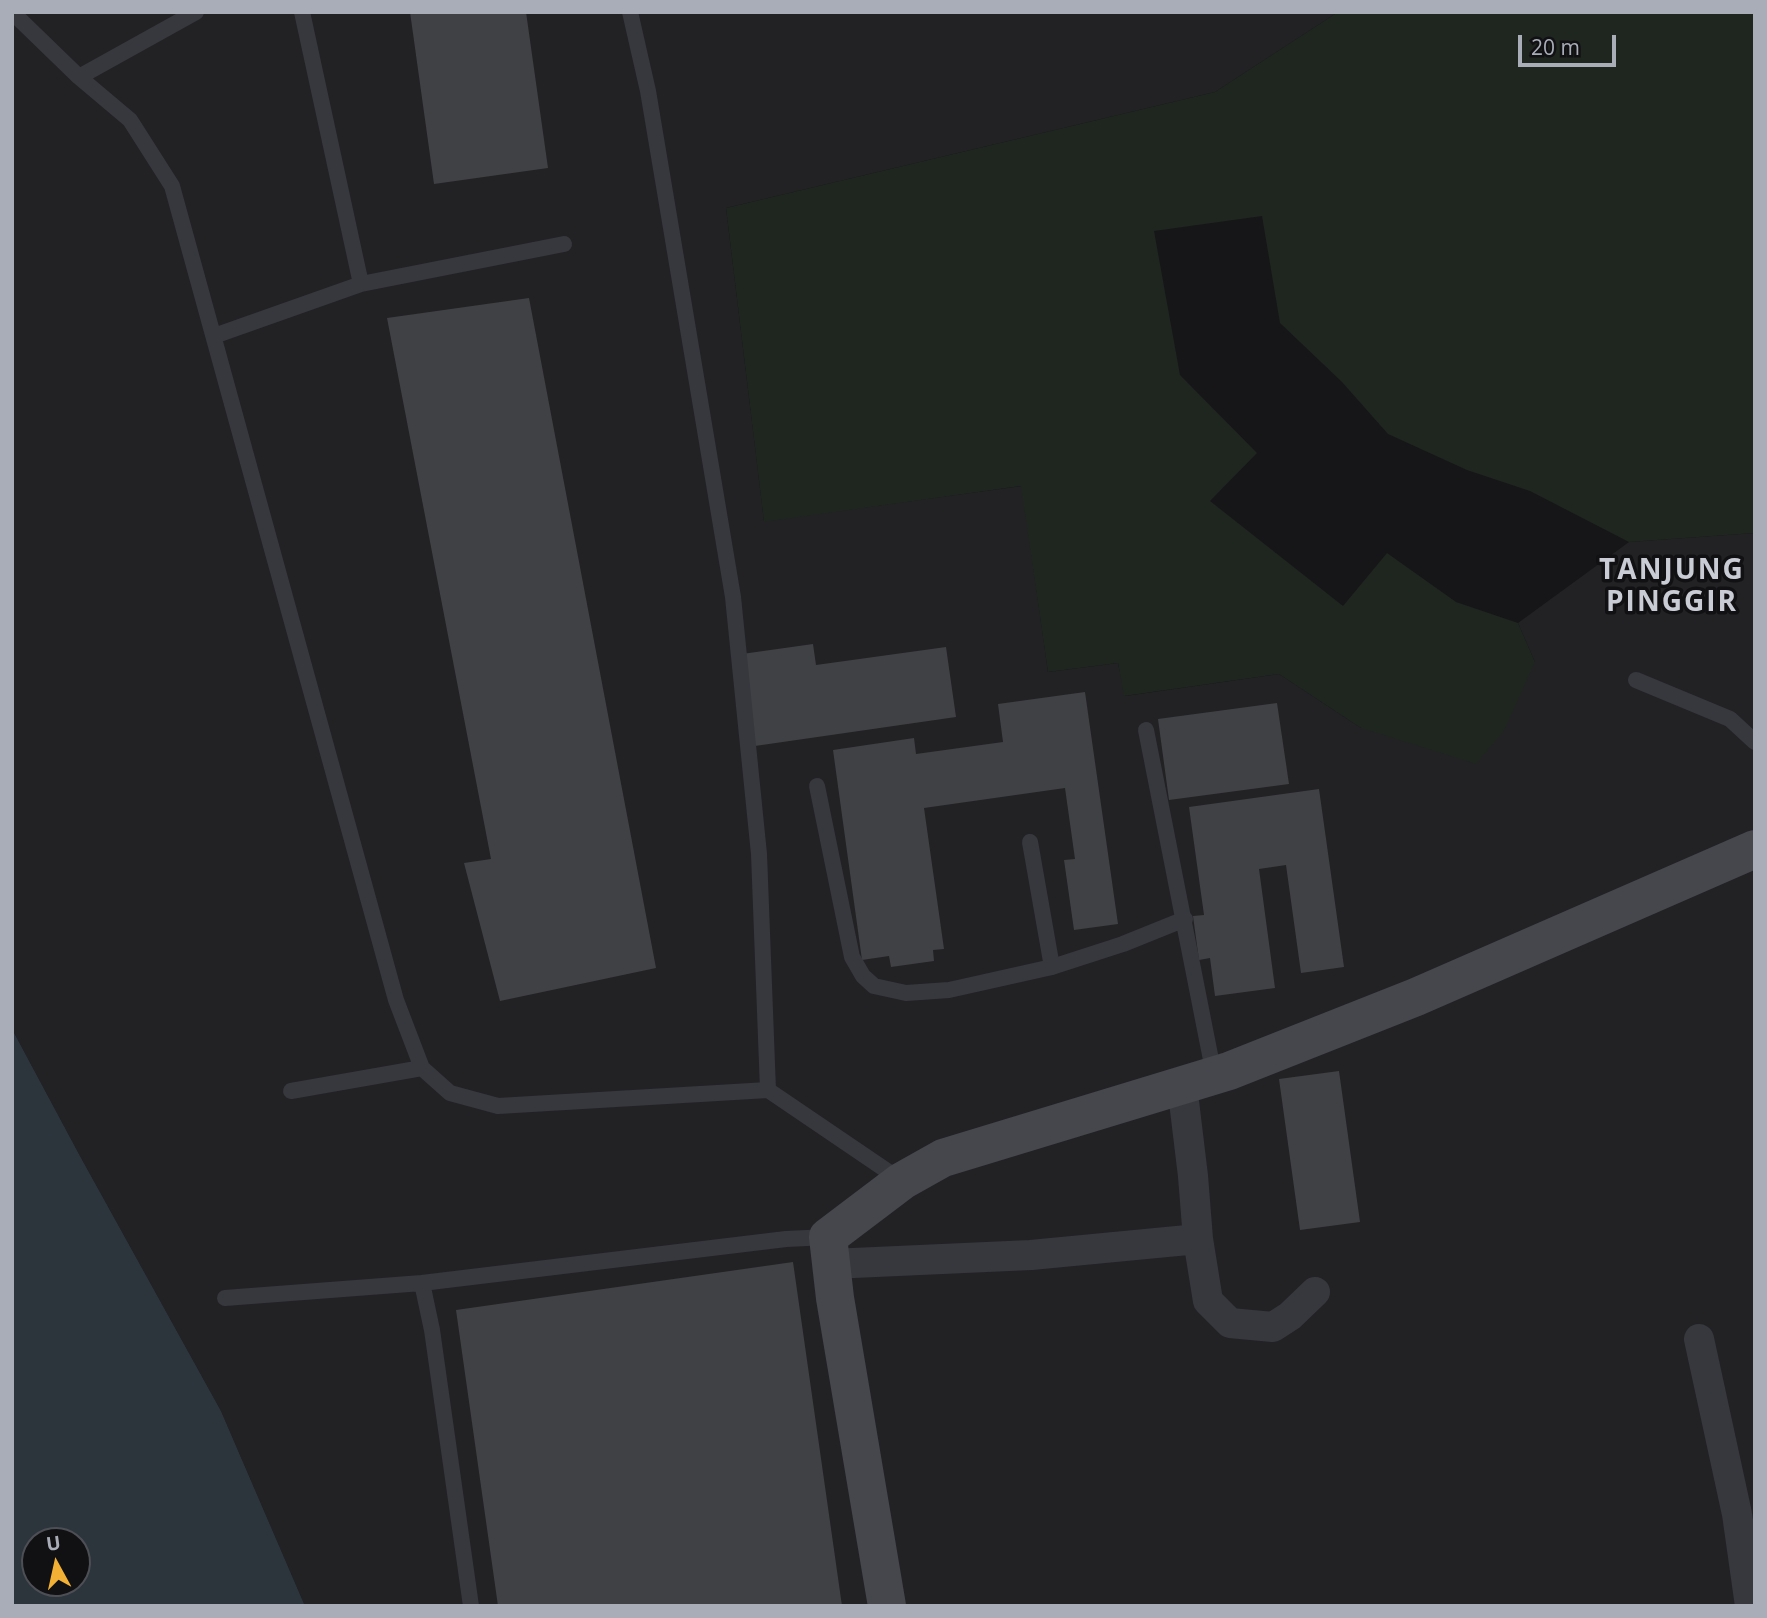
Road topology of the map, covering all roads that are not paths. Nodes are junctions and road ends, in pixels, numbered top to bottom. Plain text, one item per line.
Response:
1 (12, 12) edge
2 (196, 12) edge
3 (302, 12) edge
4 (630, 12) edge
5 (79, 77) junction
6 (564, 244) dead end
7 (361, 284) junction
8 (214, 337) junction
9 (1636, 680) dead end
10 (1146, 730) dead end
11 (1755, 742) edge
12 (817, 786) dead end
13 (1030, 842) dead end
14 (1755, 849) edge
15 (1185, 919) junction
16 (1052, 967) junction
17 (422, 1068) junction
18 (1198, 1080) junction
19 (768, 1090) junction
20 (291, 1091) dead end
21 (902, 1181) junction
22 (1198, 1239) junction
23 (830, 1250) junction
24 (422, 1283) junction
25 (1315, 1292) dead end
26 (225, 1298) dead end
27 (1699, 1339) dead end
28 (471, 1606) edge
29 (887, 1606) edge
30 (1750, 1606) edge

1 - 5 lane
2 - 5 lane
3 - 7 lane
4 - 19 lane
5 - 8 lane
6 - 7 lane
7 - 8 lane
8 - 17 lane
9 - 11 lane
10 - 15 lane
12 - 16 lane
13 - 16 lane
14 - 18 street
15 - 16 lane
15 - 18 lane
17 - 19 lane
17 - 20 lane
18 - 21 street
18 - 22 street
19 - 21 lane
21 - 23 street
22 - 23 street
22 - 25 street
23 - 24 lane
23 - 29 street
24 - 26 lane
24 - 28 lane
27 - 30 street

